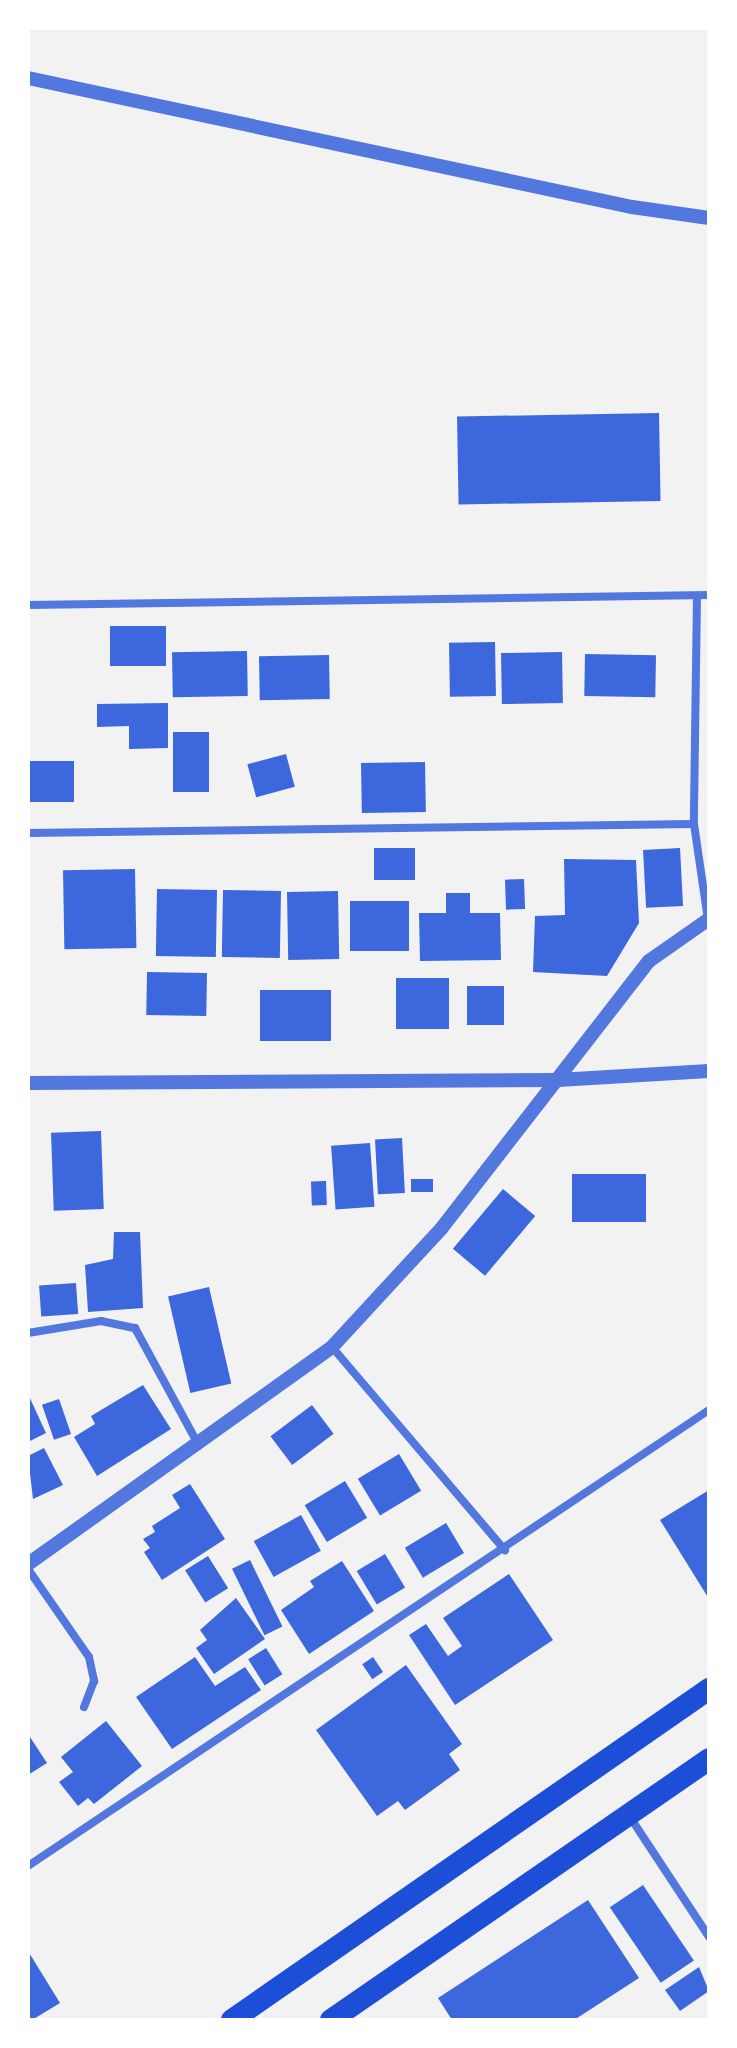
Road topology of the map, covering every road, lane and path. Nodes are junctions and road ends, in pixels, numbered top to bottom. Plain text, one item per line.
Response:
1 (28, 78) edge
2 (709, 218) edge
3 (709, 595) edge
4 (697, 596) junction
5 (28, 605) edge
6 (694, 824) junction
7 (28, 833) edge
8 (708, 919) edge
9 (709, 1071) edge
10 (558, 1080) junction
11 (28, 1083) edge
12 (28, 1333) edge
13 (332, 1347) junction
14 (709, 1410) edge
15 (199, 1447) junction
16 (505, 1550) junction
17 (28, 1566) edge
18 (709, 1689) edge
19 (84, 1707) dead end
20 (709, 1759) edge
21 (627, 1814) junction
22 (28, 1866) edge
23 (709, 1937) edge
24 (232, 2020) edge
25 (331, 2020) edge

1 - 2 street
3 - 4 street
4 - 5 street
4 - 6 street
6 - 7 street
6 - 8 street
8 - 10 street
9 - 10 street
10 - 11 street
10 - 13 street
12 - 15 street
13 - 15 street
13 - 16 street
14 - 16 street
15 - 17 street
16 - 22 street
17 - 19 street
18 - 24 highway
20 - 21 highway
21 - 23 street
21 - 25 highway

